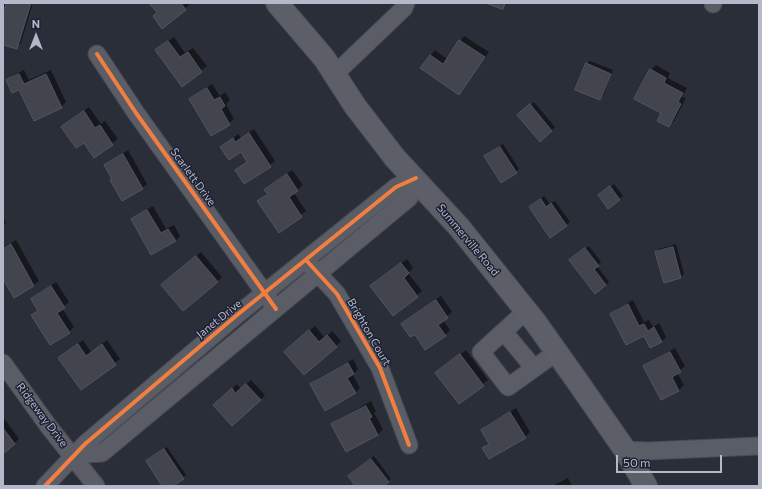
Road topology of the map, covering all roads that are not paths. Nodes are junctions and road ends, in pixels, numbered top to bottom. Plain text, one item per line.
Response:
1 (277, 3) edge
2 (406, 3) edge
3 (97, 54) dead end
4 (335, 74) junction
5 (416, 178) junction
6 (306, 260) junction
7 (319, 274) junction
8 (265, 294) junction
9 (276, 309) junction
10 (526, 312) junction
11 (504, 332) junction
12 (557, 352) junction
13 (3, 363) edge
14 (534, 368) junction
15 (409, 445) dead end
16 (759, 446) edge
17 (625, 450) junction
18 (72, 456) junction
19 (45, 486) edge
20 (96, 486) edge
21 (646, 486) edge

1 - 4 main road, Summerville Road
2 - 4 street
3 - 8 street, Scarlett Drive
4 - 5 main road, Summerville Road
5 - 6 street, Janet Drive
5 - 7 street
5 - 10 main road, Summerville Road
6 - 7 street, Brighton Court
6 - 8 street, Janet Drive
7 - 9 street
7 - 15 street, Brighton Court
8 - 9 street, Scarlett Drive
8 - 18 street, Janet Drive
9 - 18 street
10 - 11 street
10 - 12 main road, Summerville Road
11 - 14 street
11 - 14 street
12 - 14 street
12 - 17 main road, Summerville Road
13 - 18 street, Ridgeway Drive
16 - 17 street
17 - 21 main road, Summerville Road
18 - 19 street, Janet Drive
18 - 20 street, Ridgeway Drive

